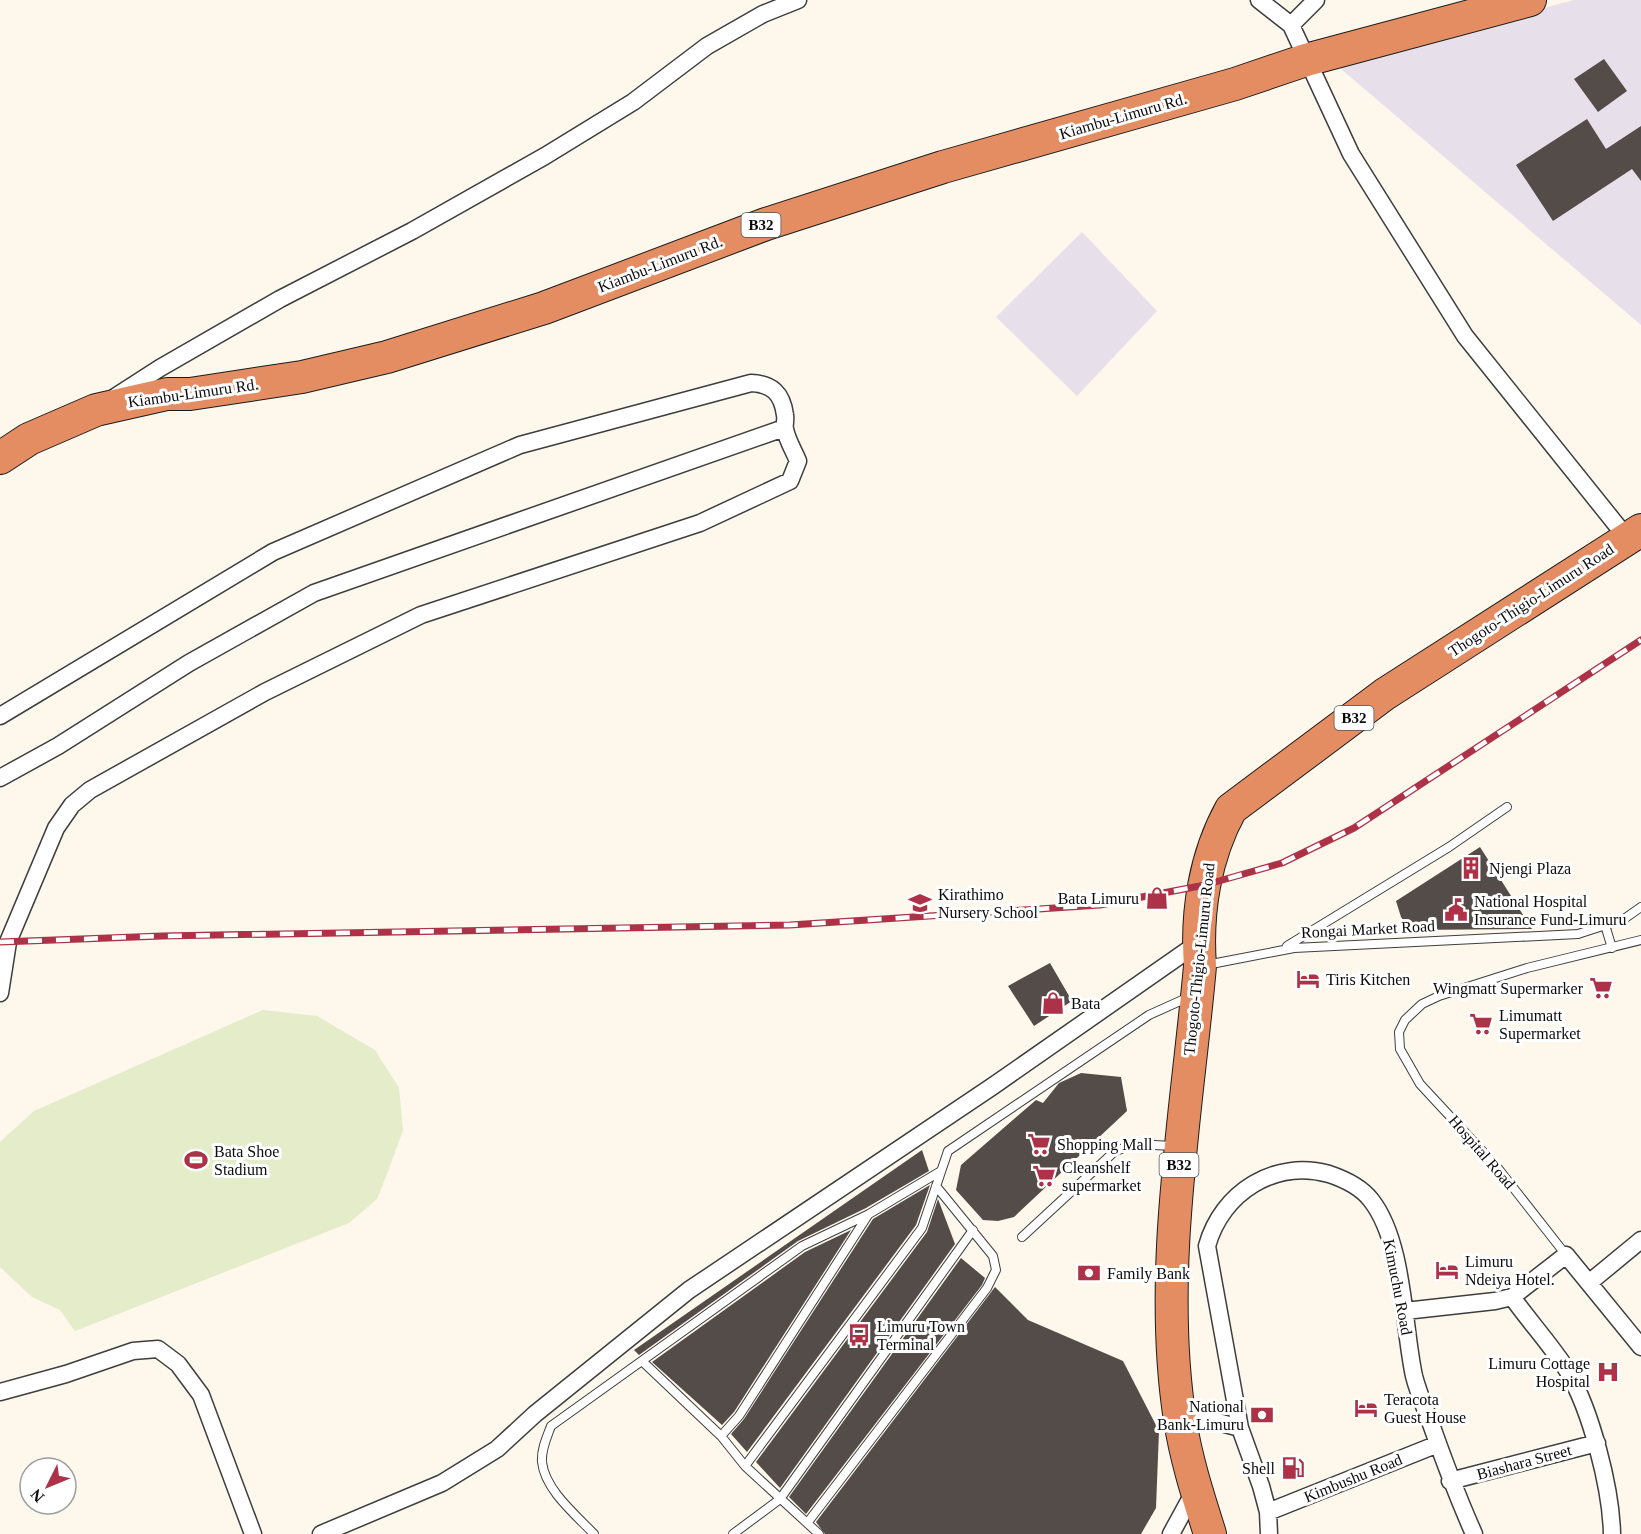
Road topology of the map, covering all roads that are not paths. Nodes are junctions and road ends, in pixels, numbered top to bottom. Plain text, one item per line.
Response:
1 (798, 0) edge
2 (1259, 0) edge
3 (1316, 0) edge
4 (1530, 0) edge
5 (1291, 25) junction
6 (1306, 60) junction
7 (96, 410) junction
8 (784, 428) junction
9 (2, 453) edge
10 (1634, 534) edge
11 (0, 716) edge
12 (0, 778) edge
13 (1507, 807) dead end
14 (1641, 907) edge
15 (1605, 925) junction
16 (1641, 940) edge
17 (1612, 948) junction
18 (1281, 950) junction
19 (1198, 968) junction
20 (0, 993) edge
21 (1180, 1147) junction
22 (941, 1171) junction
23 (936, 1186) junction
24 (869, 1214) junction
25 (973, 1230) junction
26 (1022, 1237) dead end
27 (1641, 1240) edge
28 (1566, 1255) junction
29 (1590, 1282) junction
30 (1512, 1297) junction
31 (1405, 1311) junction
32 (1641, 1347) edge
33 (642, 1361) junction
34 (0, 1392) edge
35 (1180, 1418) junction
36 (1240, 1428) junction
37 (722, 1436) junction
38 (1597, 1443) junction
39 (1438, 1444) junction
40 (745, 1466) junction
41 (1450, 1481) junction
42 (1195, 1489) junction
43 (780, 1499) junction
44 (1268, 1512) junction
45 (808, 1522) junction
46 (253, 1534) edge
47 (321, 1534) edge
48 (594, 1534) edge
49 (733, 1534) edge
50 (819, 1534) edge
51 (1171, 1534) edge
52 (1210, 1534) edge
53 (1269, 1534) edge
54 (1474, 1534) edge
55 (1612, 1534) edge

1 - 7 street
2 - 5 street
3 - 5 street
4 - 6 highway, Kiambu-Limuru Rd. / B32
5 - 6 street
6 - 7 highway, Kiambu-Limuru Rd. / B32
6 - 10 street
7 - 9 highway, Kiambu-Limuru Rd. / B32
8 - 11 street
8 - 12 street
8 - 20 street
10 - 19 highway, Thogoto-Thigio-Limuru Road / B32
13 - 18 lane
14 - 15 lane, Rongai Market Road
15 - 17 lane
15 - 18 lane, Rongai Market Road
16 - 17 lane
17 - 28 lane, Hospital Road
18 - 19 lane, Rongai Market Road
19 - 21 highway, Thogoto-Thigio-Limuru Road / B32
19 - 22 lane, Rongai Market Road
19 - 47 street
21 - 26 lane
21 - 35 highway, Thogoto-Thigio-Limuru Road / B32
22 - 23 lane, Rongai Market Road
22 - 24 lane
23 - 25 lane
23 - 40 lane, Rongai Market Road
24 - 33 lane
24 - 37 lane
25 - 43 lane
25 - 45 lane
27 - 29 street
28 - 29 street, Hospital Road
28 - 30 street
29 - 32 street, Hospital Road
30 - 31 street
30 - 38 street
31 - 36 street, Kimuchu Road
31 - 39 street, Kimuchu Road
33 - 37 lane
33 - 48 lane
34 - 46 street
35 - 36 street
35 - 42 highway, Thogoto-Thigio-Limuru Road / B32
36 - 44 street, Kimuchu Road
37 - 40 lane
38 - 41 street, Biashara Street
38 - 55 street
39 - 41 street, Kimuchu Road
39 - 44 street, Kimbushu Road
40 - 43 lane
41 - 54 street, Kimuchu Road
42 - 51 street
42 - 52 highway, Thogoto-Thigio-Limuru Road / B32
43 - 45 lane
43 - 49 lane
44 - 53 street, Kimuchu Road
45 - 50 lane

